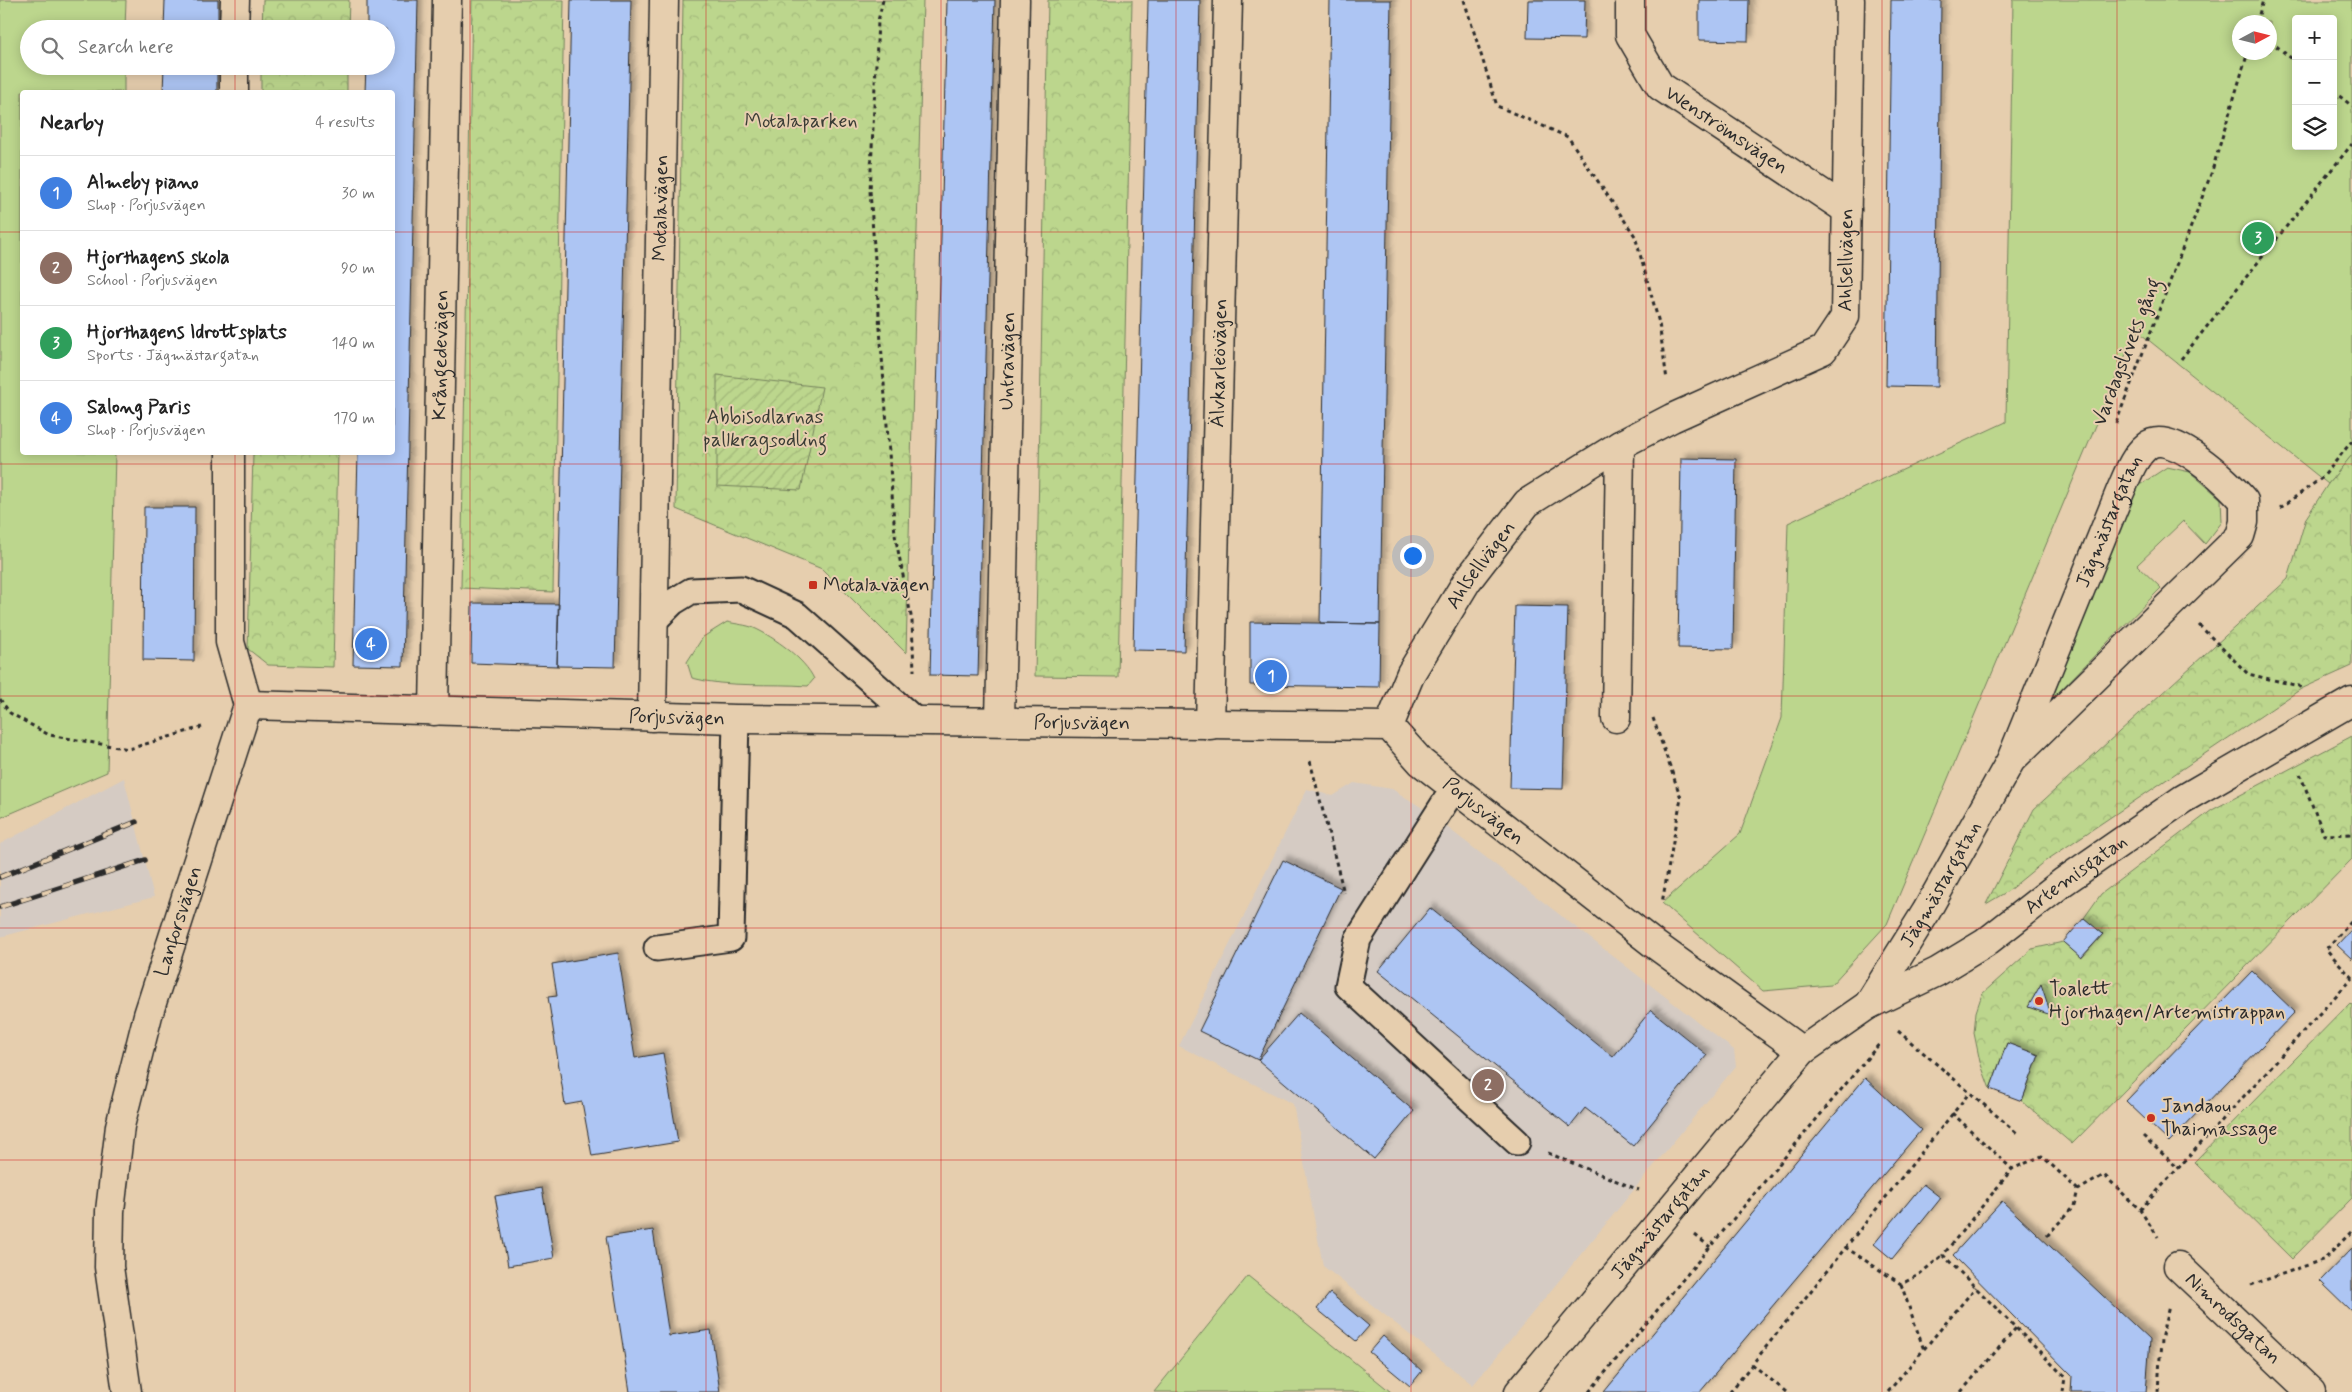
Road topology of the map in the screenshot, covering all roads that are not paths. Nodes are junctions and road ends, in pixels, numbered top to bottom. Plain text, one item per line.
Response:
1 (235, 0) edge
2 (447, 0) edge
3 (664, 0) edge
4 (1015, 0) edge
5 (1228, 0) edge
6 (1630, 0) edge
7 (1850, 0) edge
8 (234, 20) edge
9 (234, 75) edge
10 (234, 90) edge
11 (1847, 210) junction
12 (1620, 445) junction
13 (230, 455) edge
14 (653, 622) junction
15 (2352, 701) edge
16 (248, 704) junction
17 (434, 711) junction
18 (652, 717) junction
19 (1616, 718) dead end
20 (736, 719) junction
21 (916, 721) junction
22 (1000, 721) junction
23 (1210, 725) junction
24 (1389, 726) junction
25 (2011, 760) junction
26 (1454, 788) junction
27 (657, 948) dead end
28 (1868, 1005) junction
29 (1802, 1051) junction
30 (1517, 1142) road end
31 (2178, 1266) road end
32 (127, 1392) edge
33 (1519, 1392) edge
34 (2310, 1392) edge

1 - 8 street
2 - 17 street, Krångedevägen
3 - 14 street, Motalavägen
4 - 22 street, Untravägen
5 - 23 street, Älvkarleövägen
6 - 11 street, Wenströmsvägen
7 - 11 street, Ahlsellvägen
9 - 10 street
11 - 12 street, Ahlsellvägen
12 - 19 street
12 - 24 street, Ahlsellvägen
13 - 16 street
14 - 18 street, Motalavägen
14 - 21 lane
15 - 28 street, Artemisgatan
16 - 17 street, Porjusvägen
16 - 32 street, Lanforsvägen
17 - 18 street, Porjusvägen
18 - 20 street, Porjusvägen
20 - 21 street, Porjusvägen
20 - 27 lane
21 - 22 street, Porjusvägen
22 - 23 street, Porjusvägen
23 - 24 street, Porjusvägen
24 - 26 street, Porjusvägen
25 - 25 street, Jägmästargatan
25 - 28 street, Jägmästargatan
26 - 29 street, Porjusvägen
26 - 30 lane
28 - 29 street, Artemisgatan
29 - 33 street, Jägmästargatan
31 - 34 street, Nimrodsgatan

